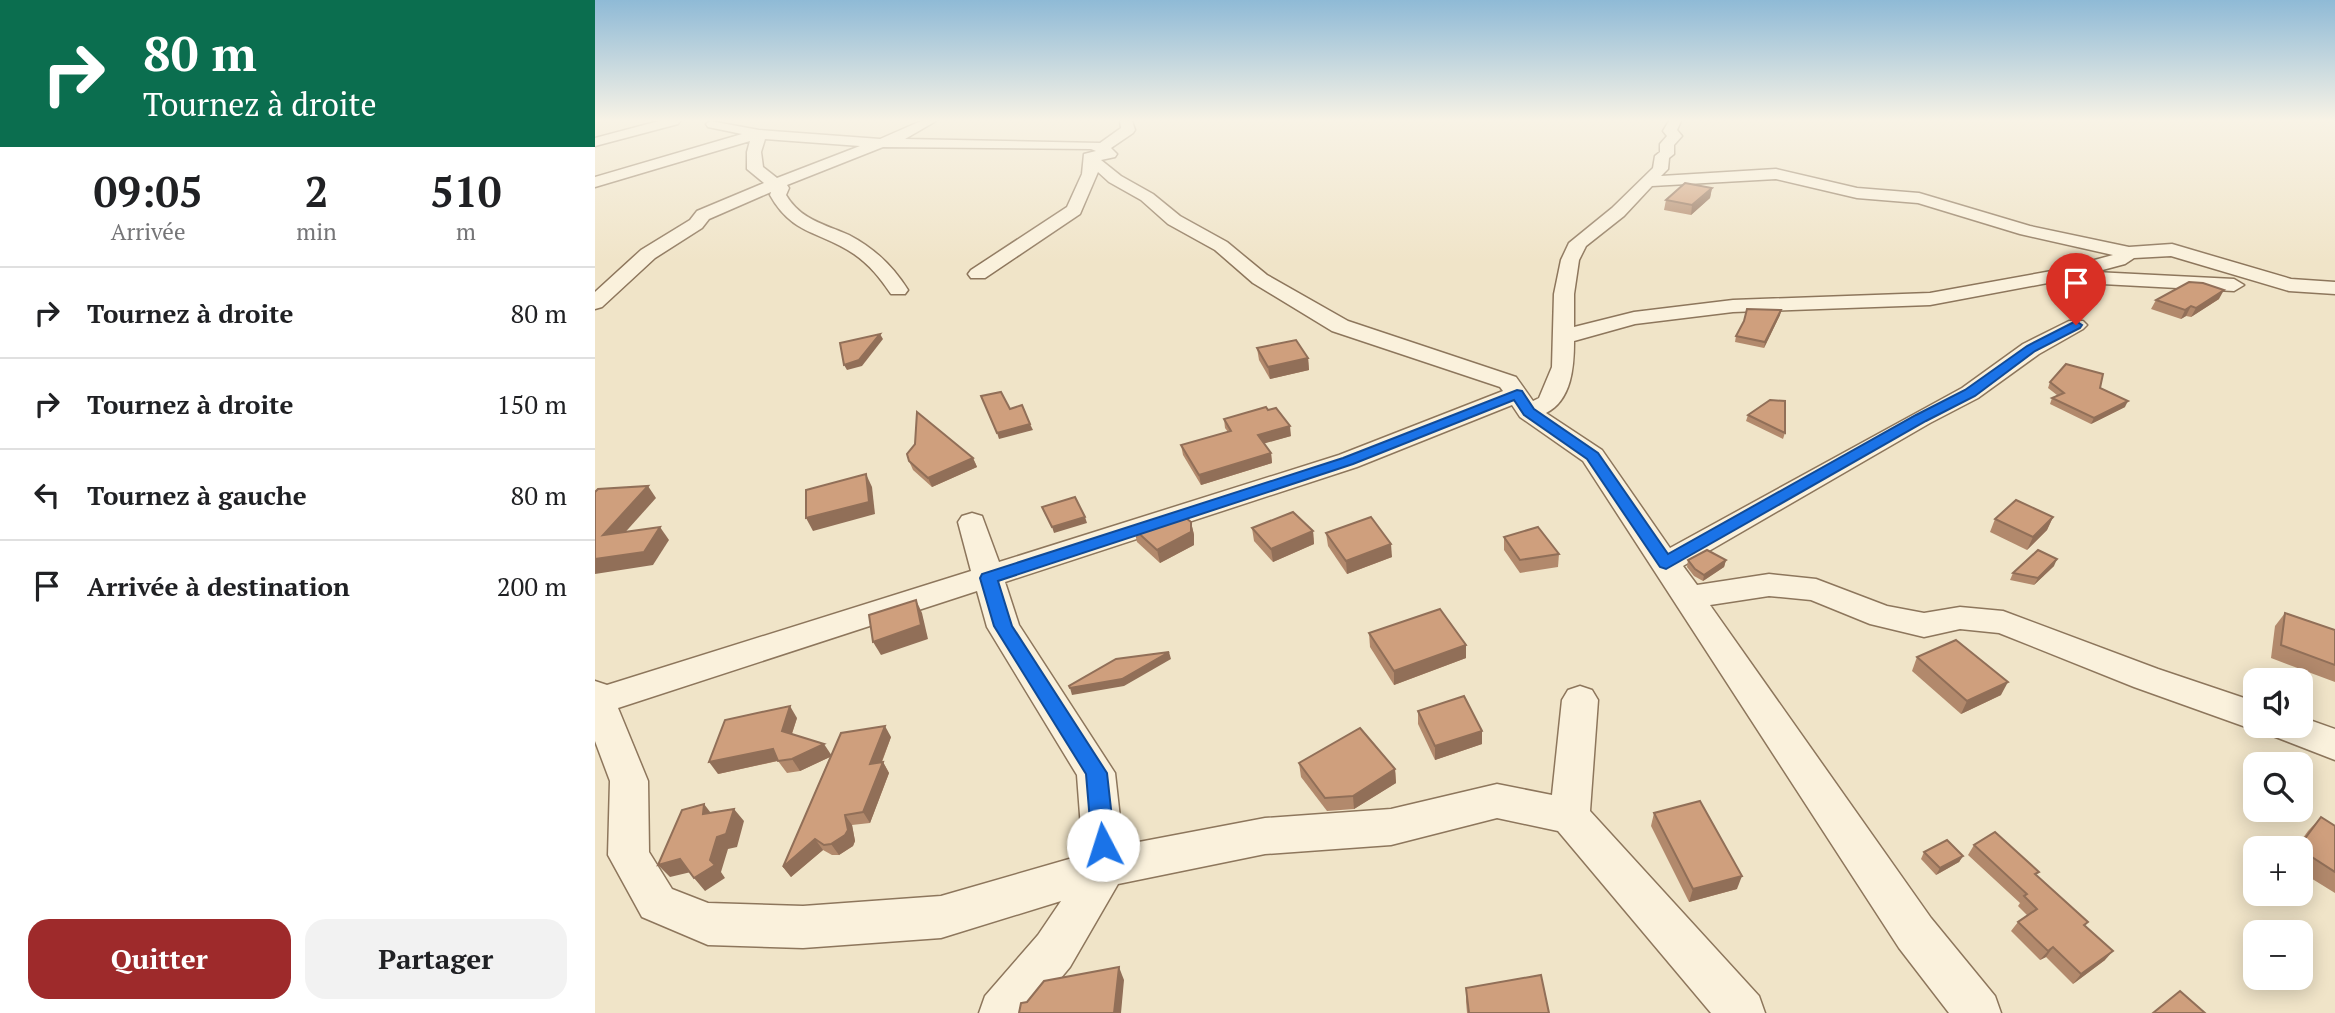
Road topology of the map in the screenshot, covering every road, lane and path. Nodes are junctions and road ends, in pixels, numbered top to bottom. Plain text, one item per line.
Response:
1 (644, 168) edge
2 (755, 168) edge
3 (815, 168) edge
4 (1092, 168) edge
5 (1107, 168) edge
6 (1660, 168) edge
7 (1647, 181) junction
8 (595, 183) edge
9 (775, 184) junction
10 (2129, 254) junction
11 (978, 274) dead end
12 (2058, 276) junction
13 (2234, 285) dead end
14 (2335, 288) edge
15 (898, 290) dead end
16 (595, 303) edge
17 (2076, 325) dead end
18 (1563, 337) junction
19 (1523, 403) junction
20 (972, 522) dead end
21 (1666, 563) junction
22 (988, 578) junction
23 (1689, 597) junction
24 (597, 698) edge
25 (1580, 700) dead end
26 (2243, 712) edge
27 (2313, 736) edge
28 (2335, 745) edge
29 (1570, 816) junction
30 (1105, 868) junction
31 (1002, 1013) edge
32 (1742, 1013) edge
33 (1978, 1013) edge

1 - 8 street
2 - 9 street
3 - 9 street
4 - 11 street
5 - 19 street
6 - 7 street
7 - 10 street
7 - 18 street
9 - 15 street
9 - 16 street
10 - 12 street
10 - 14 street
12 - 13 street
12 - 18 street
17 - 21 street
18 - 19 street
19 - 21 street
19 - 22 street
20 - 22 street
21 - 23 street
22 - 24 street
22 - 30 street
23 - 26 street
23 - 33 street
24 - 30 street
25 - 29 street
27 - 28 street
29 - 30 street
29 - 32 street
30 - 31 street

